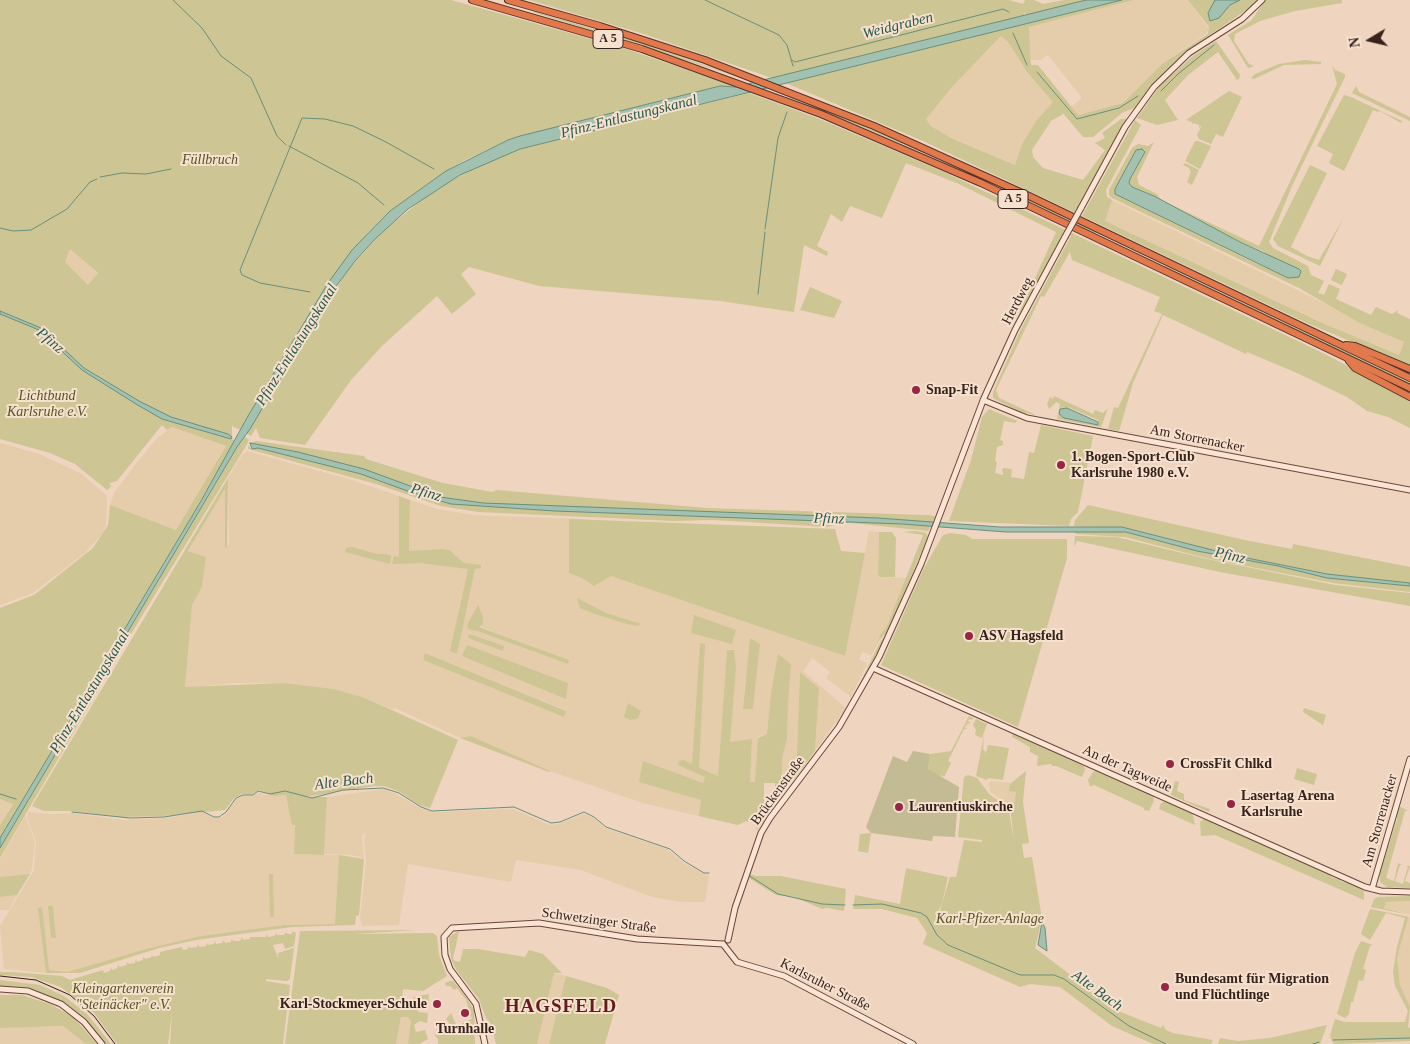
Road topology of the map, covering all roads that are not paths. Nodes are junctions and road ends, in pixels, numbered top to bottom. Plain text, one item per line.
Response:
1 (472, 0) edge
2 (508, 0) edge
3 (1262, 0) edge
4 (1340, 344) junction
5 (1344, 357) junction
6 (1410, 369) edge
7 (1410, 378) edge
8 (1410, 388) edge
9 (1410, 397) edge
10 (983, 400) junction
11 (1410, 490) edge
12 (873, 668) junction
13 (1410, 759) edge
14 (1372, 889) junction
15 (1410, 892) edge
16 (726, 942) junction
17 (0, 989) edge
18 (102, 1044) edge
19 (485, 1044) edge
20 (913, 1044) edge

1 - 5 highway, A 5
2 - 4 highway, A 5
3 - 10 main road, Herdweg, bridge
4 - 6 highway
4 - 7 highway, A 5
5 - 8 highway, A 5
5 - 9 highway
10 - 11 main road, Am Storrenacker
10 - 12 main road, Herdweg
12 - 14 main road, An der Tagweide
12 - 16 main road, Brückenstraße
13 - 14 main road, Am Storrenacker
14 - 15 main road, An der Tagweide
16 - 19 main road, Schwetzinger Straße
16 - 20 main road, Karlsruher Straße
17 - 18 main road

